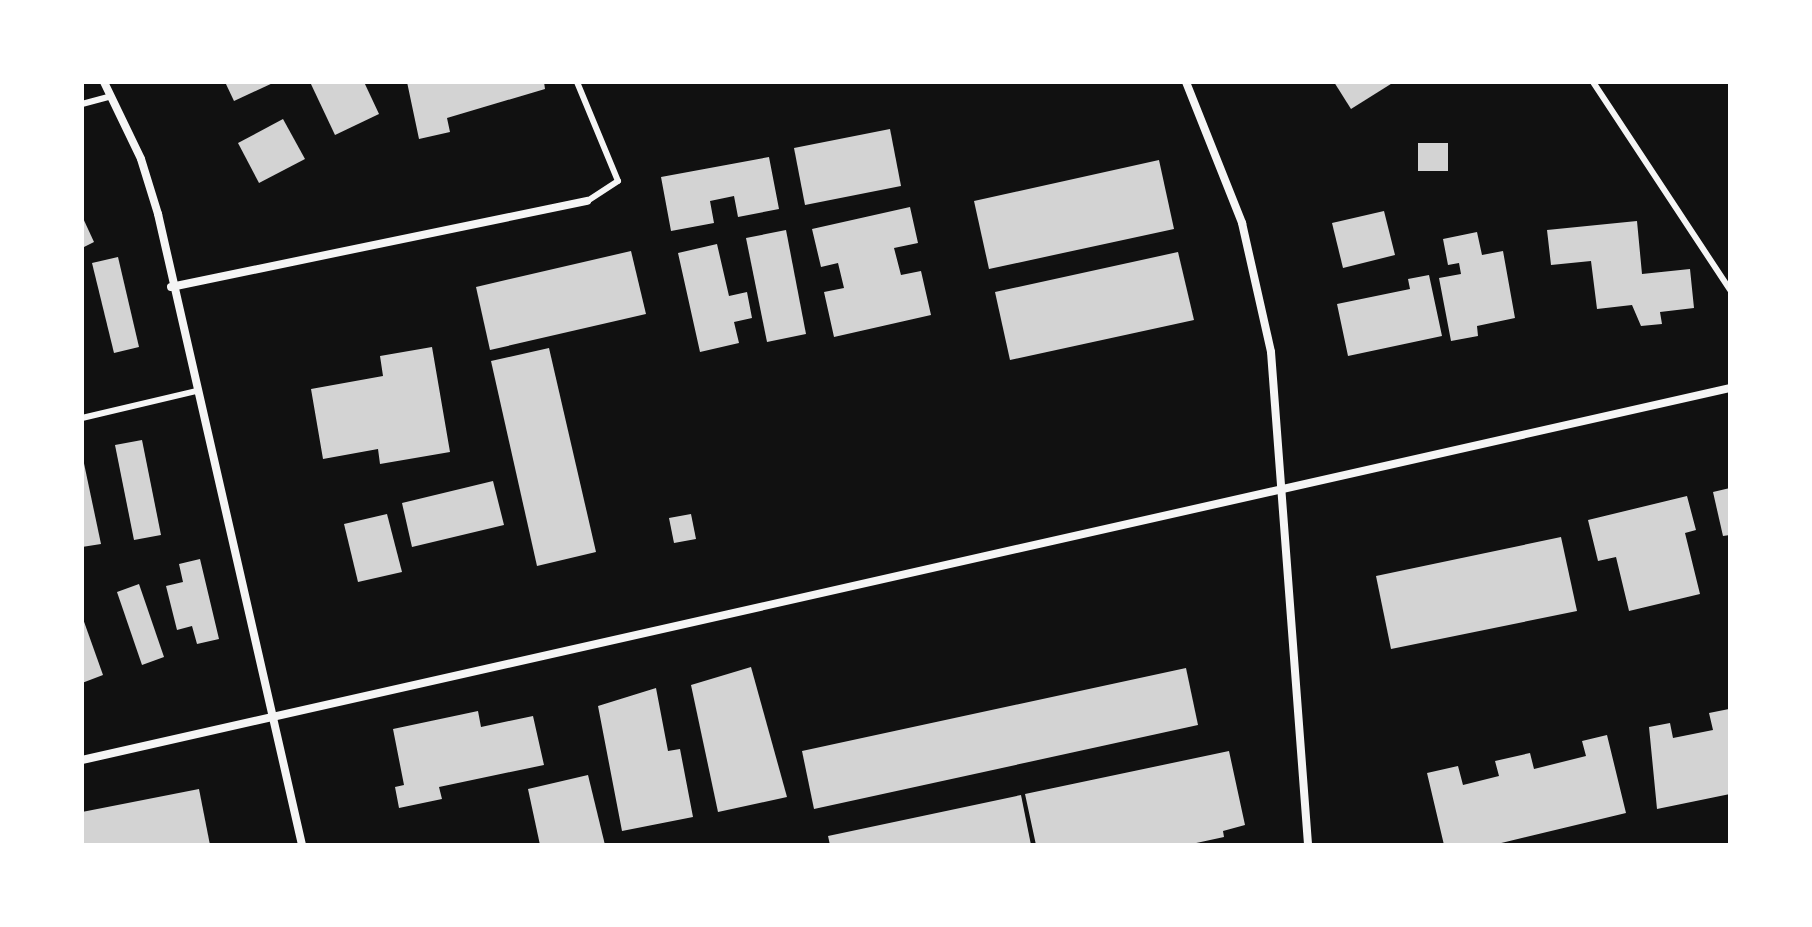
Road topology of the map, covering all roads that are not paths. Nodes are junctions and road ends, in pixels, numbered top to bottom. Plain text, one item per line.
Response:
1 (104, 82) edge
2 (577, 82) edge
3 (1186, 82) edge
4 (1593, 82) edge
5 (111, 96) junction
6 (82, 104) edge
7 (587, 201) joint
8 (171, 287) junction
9 (1730, 290) edge
10 (1730, 388) edge
11 (196, 391) junction
12 (82, 418) edge
13 (1285, 485) junction
14 (274, 717) junction
15 (82, 760) edge
16 (302, 845) edge
17 (1308, 845) edge

1 - 5 street
2 - 7 lane
3 - 13 street
4 - 9 lane
5 - 6 lane
5 - 8 street
7 - 8 street
8 - 11 street
10 - 13 street
11 - 12 lane
11 - 14 street
13 - 14 street
13 - 17 street
14 - 15 street
14 - 16 street

